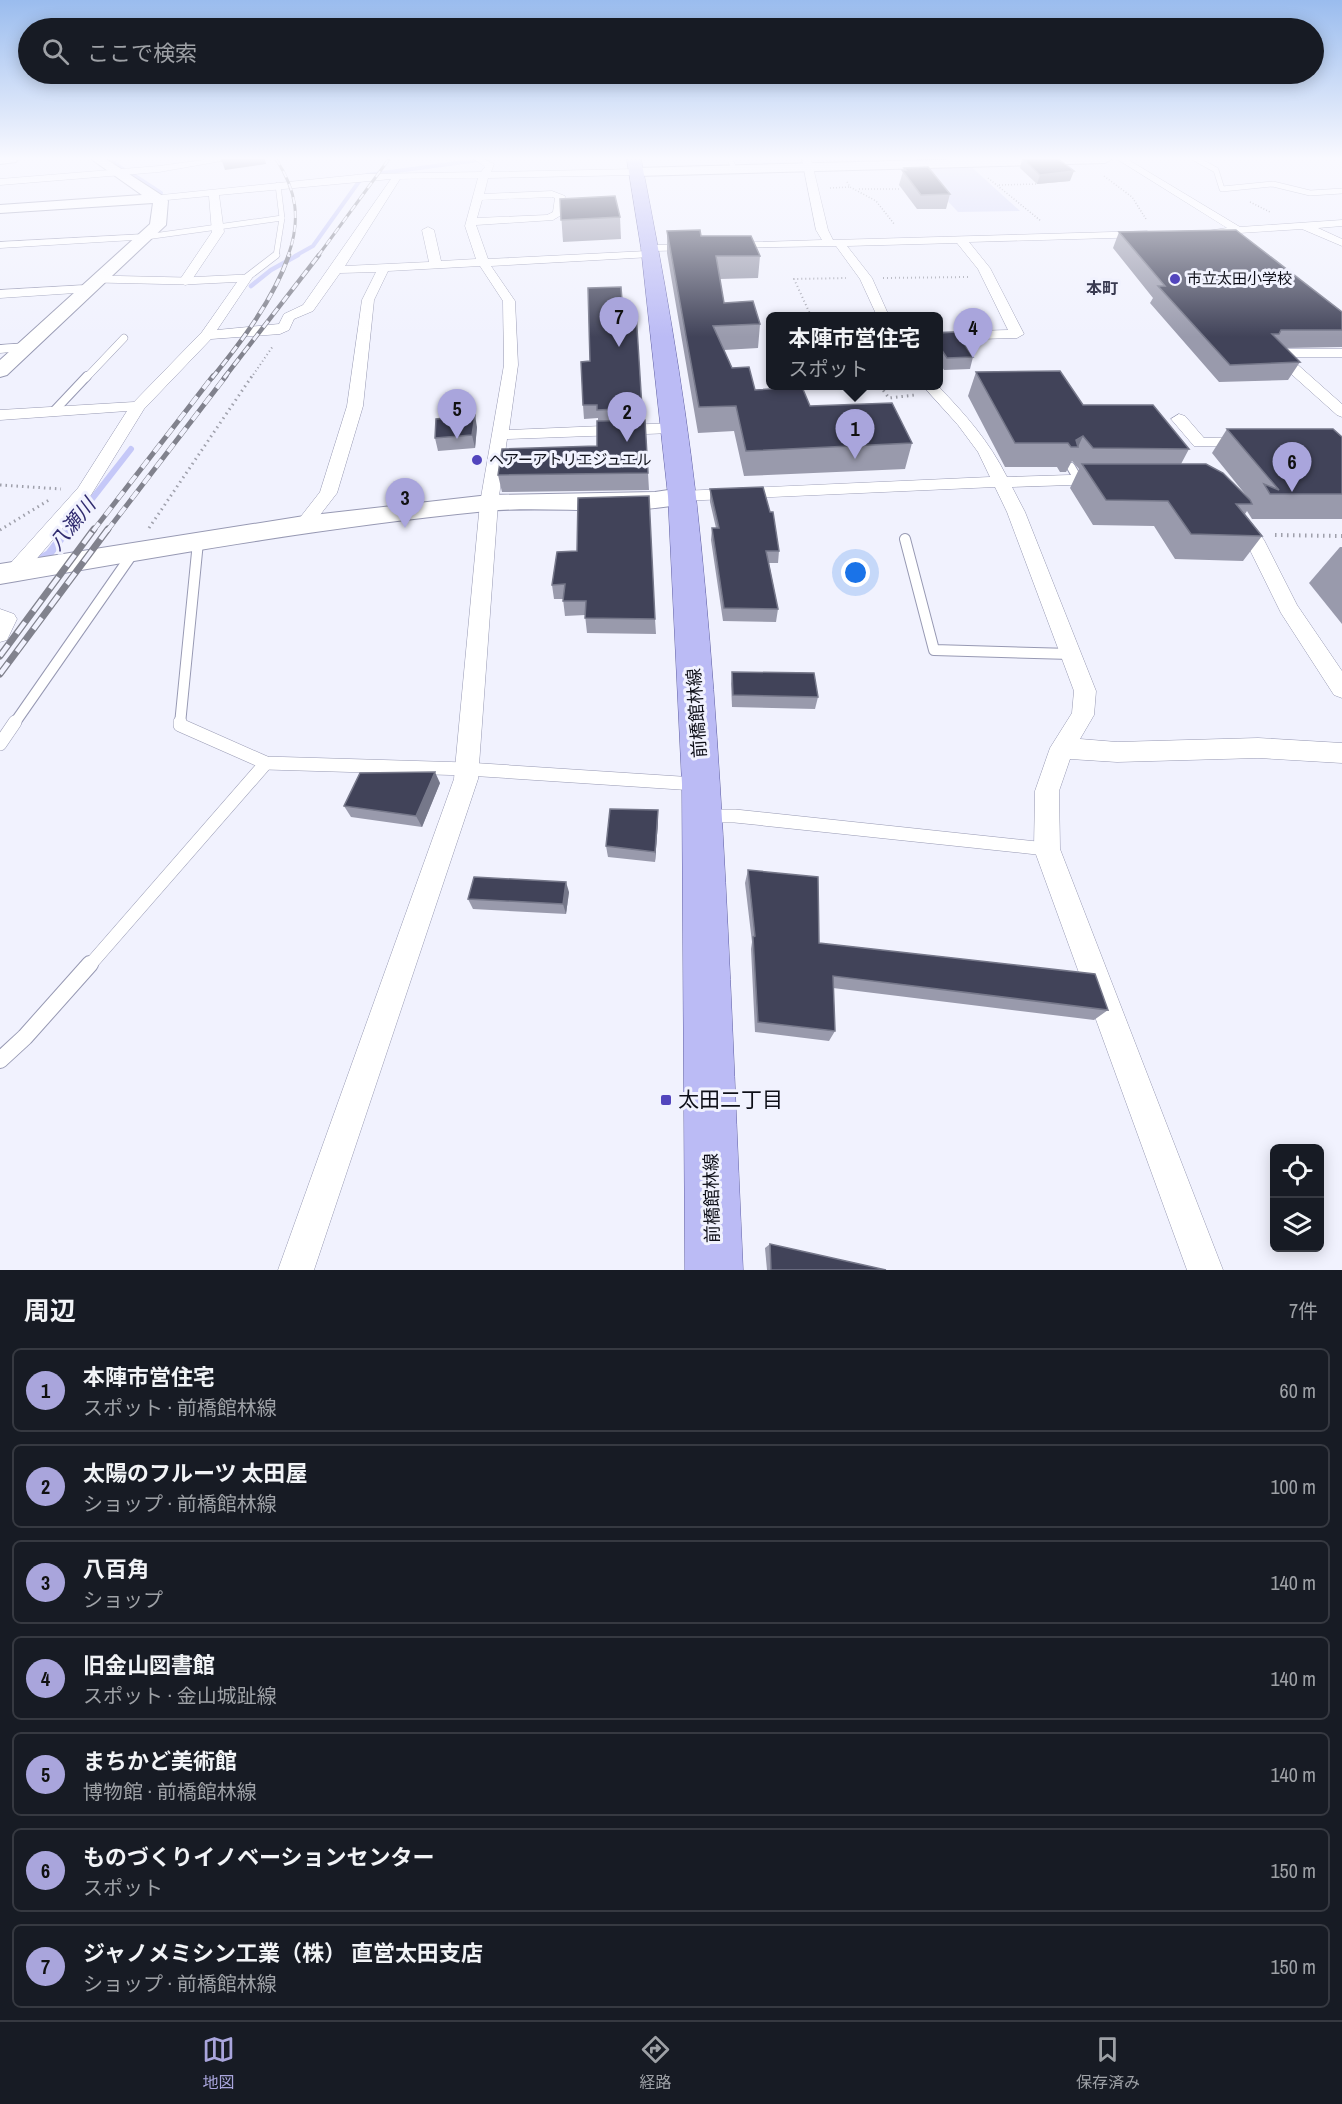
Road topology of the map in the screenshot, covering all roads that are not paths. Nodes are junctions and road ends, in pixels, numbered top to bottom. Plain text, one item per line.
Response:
1 (159, 218) edge
2 (216, 218) edge
3 (280, 218) edge
4 (282, 218) edge
5 (370, 218) edge
6 (472, 218) edge
7 (544, 218) edge
8 (644, 218) edge
9 (819, 218) edge
10 (1217, 218) edge
11 (471, 222) junction
12 (1342, 223) edge
13 (1301, 226) junction
14 (216, 227) junction
15 (428, 230) dead end
16 (1239, 232) junction
17 (1204, 233) edge
18 (1157, 234) edge
19 (146, 237) junction
20 (960, 239) junction
21 (834, 243) junction
22 (1342, 243) edge
23 (1253, 244) edge
24 (0, 245) edge
25 (650, 251) junction
26 (483, 262) junction
27 (434, 264) junction
28 (384, 267) junction
29 (336, 270) junction
30 (246, 278) junction
31 (185, 281) junction
32 (91, 284) junction
33 (0, 294) edge
34 (881, 312) edge
35 (207, 334) junction
36 (943, 336) edge
37 (124, 338) dead end
38 (27, 347) junction
39 (0, 349) edge
40 (1342, 353) edge
41 (0, 371) edge
42 (934, 390) edge
43 (138, 406) junction
44 (54, 411) junction
45 (1342, 412) edge
46 (0, 415) edge
47 (1179, 419) dead end
48 (673, 428) junction
49 (499, 435) junction
50 (1259, 442) edge
51 (1125, 480) edge
52 (999, 482) junction
53 (682, 496) junction
54 (1226, 502) edge
55 (489, 503) junction
56 (304, 524) junction
57 (905, 538) dead end
58 (198, 542) junction
59 (138, 545) junction
60 (8, 573) edge
61 (0, 616) edge
62 (0, 634) edge
63 (1071, 654) junction
64 (1342, 689) edge
65 (0, 744) edge
66 (1062, 747) junction
67 (1342, 753) edge
68 (266, 763) junction
69 (467, 769) junction
70 (702, 800) junction
71 (1047, 849) junction
72 (0, 1060) edge
73 (297, 1270) edge
74 (714, 1270) edge
75 (1205, 1270) edge

1 - 19 street
2 - 14 street
3 - 14 lane
4 - 30 lane
5 - 29 street
6 - 11 street
7 - 11 street
8 - 25 main road, 前橋館林線
9 - 21 street
10 - 16 street
11 - 26 street
12 - 13 street
13 - 16 street
13 - 22 street
14 - 19 lane
14 - 31 street
15 - 27 street
16 - 17 street
16 - 23 street
18 - 20 street
19 - 24 street
19 - 32 street
20 - 21 street
20 - 36 street
21 - 25 street
21 - 34 street
25 - 26 street
25 - 48 main road, 前橋館林線
26 - 27 street
26 - 49 street
27 - 28 street
28 - 29 street
28 - 56 street
29 - 35 street
30 - 31 lane
30 - 35 street
31 - 32 lane
32 - 33 street
32 - 38 street
35 - 43 street
37 - 44 lane
38 - 39 street
38 - 41 street
40 - 45 street
42 - 52 street
43 - 44 street
43 - 60 street
44 - 46 street
47 - 50 street
48 - 49 street
48 - 53 main road, 前橋館林線
49 - 55 street
51 - 52 street
52 - 53 street
52 - 63 street
53 - 55 street
53 - 70 main road, 前橋館林線
54 - 64 street
55 - 56 street
55 - 69 street
56 - 58 street
57 - 63 lane
58 - 59 street
58 - 68 lane
59 - 60 street
59 - 65 lane
61 - 62 street
63 - 66 street
66 - 67 street
66 - 71 street
68 - 69 lane
68 - 72 lane
69 - 70 lane
69 - 73 street
70 - 71 lane
70 - 74 main road, 前橋館林線
71 - 75 street

